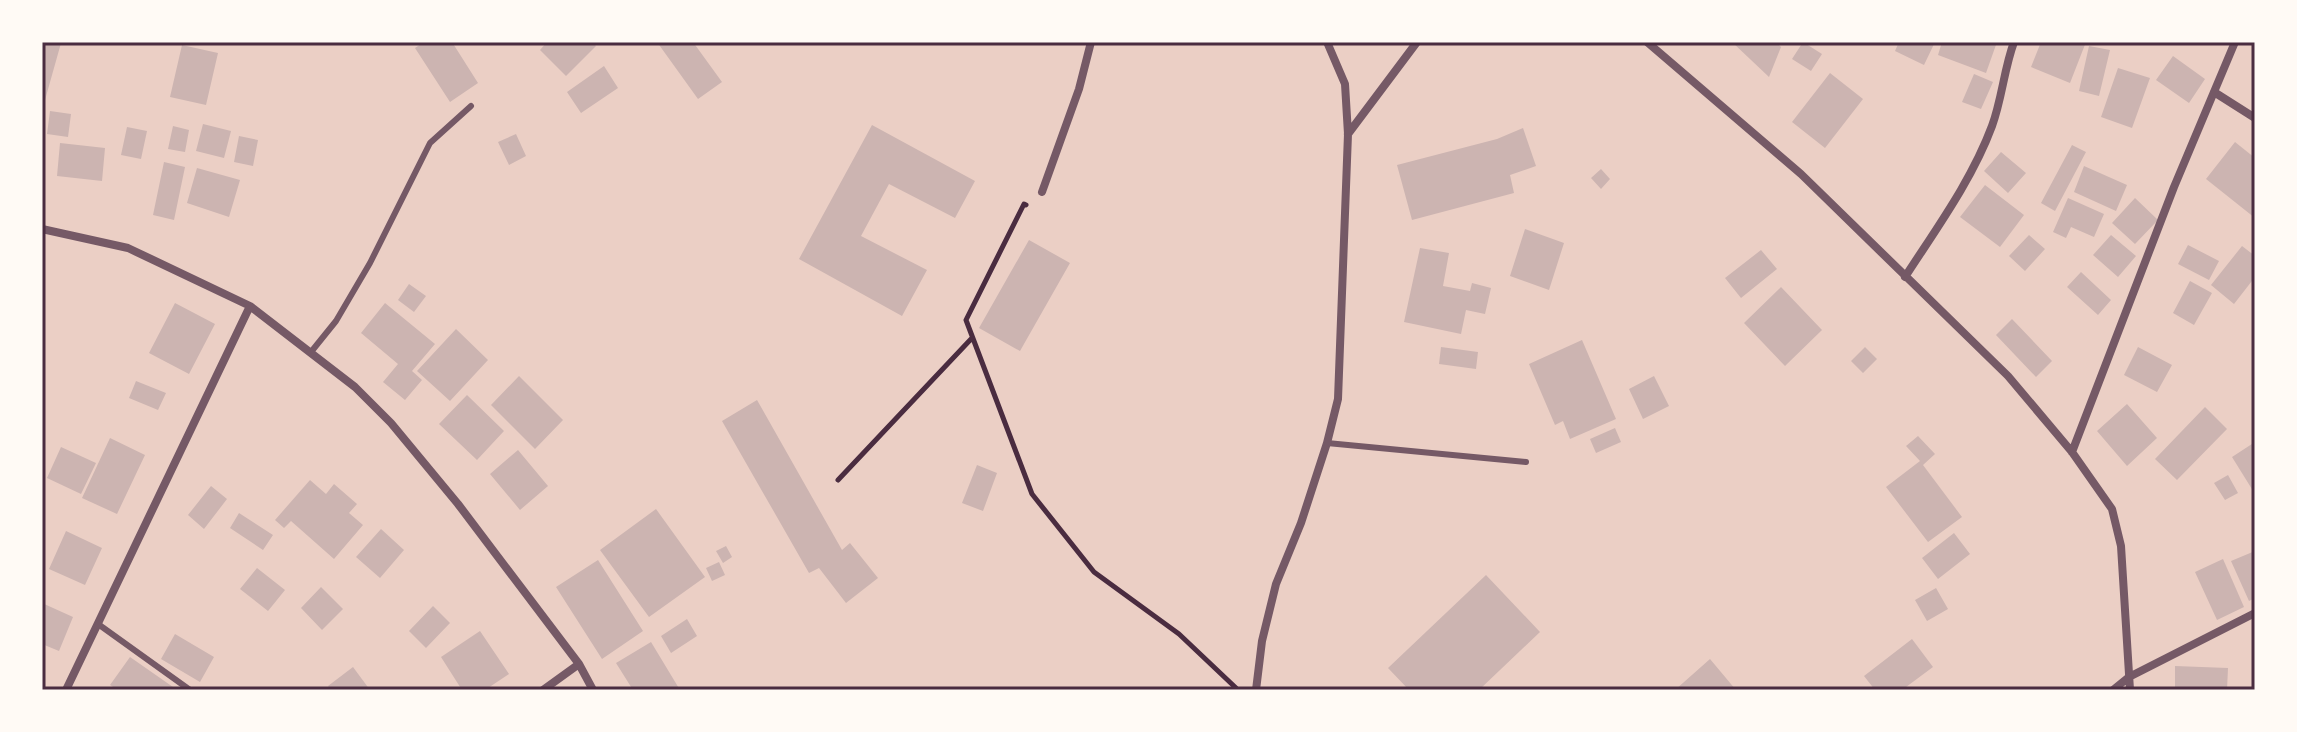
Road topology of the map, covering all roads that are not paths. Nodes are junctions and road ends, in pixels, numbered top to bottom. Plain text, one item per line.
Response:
1 (1091, 42) edge
2 (1327, 42) edge
3 (1417, 42) edge
4 (1647, 42) edge
5 (2014, 42) edge
6 (2235, 42) edge
7 (2214, 92) junction
8 (471, 106) dead end
9 (2255, 118) edge
10 (1348, 134) junction
11 (1042, 192) road end
12 (42, 229) edge
13 (1905, 277) junction
14 (250, 306) junction
15 (311, 352) junction
16 (1327, 443) junction
17 (2072, 452) junction
18 (1526, 462) dead end
19 (2255, 613) edge
20 (98, 624) junction
21 (579, 664) junction
22 (2129, 677) junction
23 (66, 690) edge
24 (190, 690) edge
25 (543, 690) edge
26 (593, 690) edge
27 (1256, 690) edge
28 (2113, 690) edge
29 (2130, 690) edge

1 - 11 street
2 - 10 street
3 - 10 street
4 - 13 street
5 - 13 street
6 - 7 street
7 - 9 street
7 - 17 street
8 - 15 lane
10 - 16 street
12 - 14 street
13 - 17 street
14 - 15 street
14 - 20 street
15 - 21 street
16 - 18 lane
16 - 27 street
17 - 22 street
19 - 22 street
20 - 23 street
20 - 24 lane
21 - 25 street
21 - 26 street
22 - 28 street
22 - 29 street

